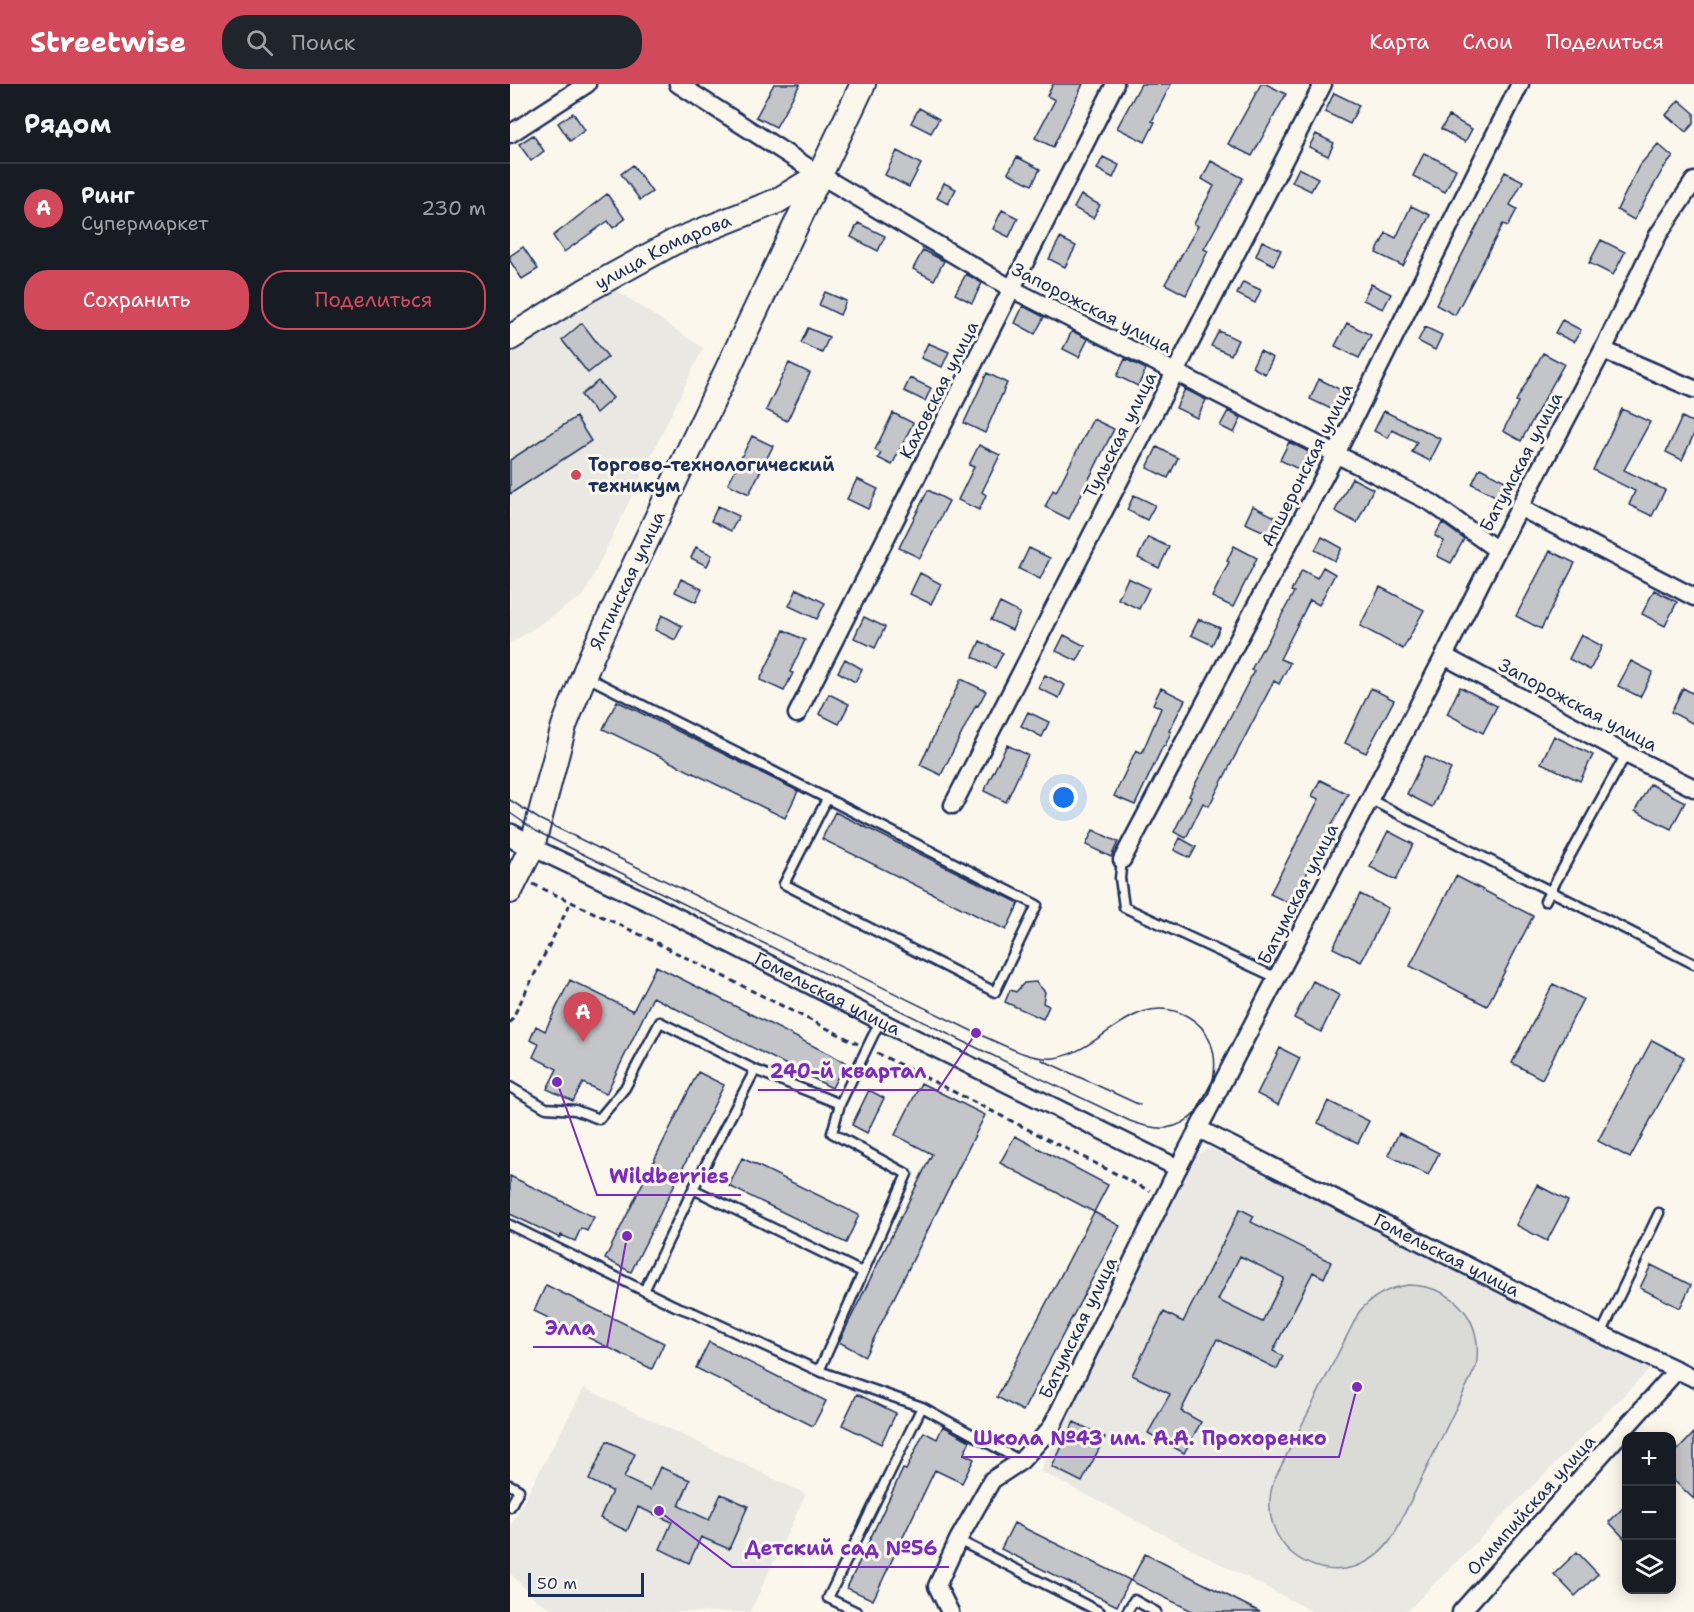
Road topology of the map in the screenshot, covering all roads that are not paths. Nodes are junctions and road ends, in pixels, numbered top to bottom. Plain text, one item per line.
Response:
1 (587, 84) edge
2 (678, 84) edge
3 (863, 84) edge
4 (1115, 84) edge
5 (1323, 84) edge
6 (1520, 84) edge
7 (510, 134) edge
8 (820, 175) junction
9 (1694, 181) edge
10 (1012, 289) junction
11 (510, 338) edge
12 (1602, 350) junction
13 (1174, 372) junction
14 (1694, 389) edge
15 (1336, 454) junction
16 (1519, 507) junction
17 (1497, 550) junction
18 (1694, 597) edge
19 (1444, 656) junction
20 (584, 675) junction
21 (797, 714) dead end
22 (1626, 754) junction
23 (1694, 788) edge
24 (827, 799) junction
25 (1368, 799) junction
26 (953, 805) dead end
27 (510, 835) edge
28 (532, 847) junction
29 (1122, 860) joint
30 (513, 884) edge
31 (1548, 897) junction
32 (1694, 964) edge
33 (1277, 978) junction
34 (880, 1021) junction
35 (755, 1070) junction
36 (510, 1087) edge
37 (840, 1104) junction
38 (1199, 1129) junction
39 (1178, 1168) junction
40 (693, 1189) junction
41 (1659, 1213) dead end
42 (510, 1225) edge
43 (862, 1272) junction
44 (644, 1291) junction
45 (1601, 1334) junction
46 (1677, 1370) junction
47 (819, 1371) junction
48 (1694, 1378) edge
49 (922, 1407) junction
50 (1021, 1461) junction
51 (510, 1485) edge
52 (510, 1507) edge
53 (958, 1540) junction
54 (857, 1612) edge
55 (950, 1612) edge
56 (1100, 1612) edge
57 (1127, 1612) edge
58 (1156, 1612) edge
59 (1461, 1612) edge

1 - 7 street
2 - 8 street, Запорожская улица
3 - 8 main road, Ялтинская улица
4 - 10 street, Каховская улица
5 - 13 street, Тульская улица
6 - 15 street, Апшеронская улица
8 - 10 street, Запорожская улица
8 - 11 main road, улица Комарова
8 - 20 main road, Ялтинская улица
9 - 12 street, Батумская улица
10 - 13 street, Запорожская улица
10 - 21 street, Каховская улица
12 - 14 street
12 - 16 street, Батумская улица
13 - 15 street, Запорожская улица
13 - 26 street, Тульская улица
15 - 17 street, Запорожская улица
15 - 29 street, Апшеронская улица
16 - 17 street, Батумская улица
16 - 18 street
17 - 19 street, Батумская улица
19 - 22 street, Запорожская улица
19 - 25 street, Батумская улица
20 - 24 lane
20 - 28 main road, Ялтинская улица
22 - 23 street, Запорожская улица
22 - 31 lane
24 - 24 lane
25 - 31 lane
25 - 33 street, Батумская улица
27 - 28 street, Гомельская улица
28 - 30 main road, Ялтинская улица
28 - 34 street, Гомельская улица
29 - 33 lane
31 - 32 lane
33 - 38 street, Батумская улица
34 - 37 lane
34 - 39 street, Гомельская улица
35 - 36 lane
35 - 37 lane
35 - 40 lane
37 - 43 lane
38 - 39 street, Батумская улица
38 - 45 street, Гомельская улица
39 - 50 street, Батумская улица
40 - 43 lane
40 - 44 lane
41 - 45 lane
42 - 44 lane
43 - 47 lane
44 - 47 lane
45 - 46 street, Гомельская улица
46 - 48 street, Гомельская улица
46 - 59 street, Олимпийская улица
47 - 49 lane
49 - 50 lane
49 - 54 lane
50 - 53 street, Батумская улица
51 - 52 lane
53 - 55 street, Батумская улица
53 - 56 lane
57 - 58 lane

